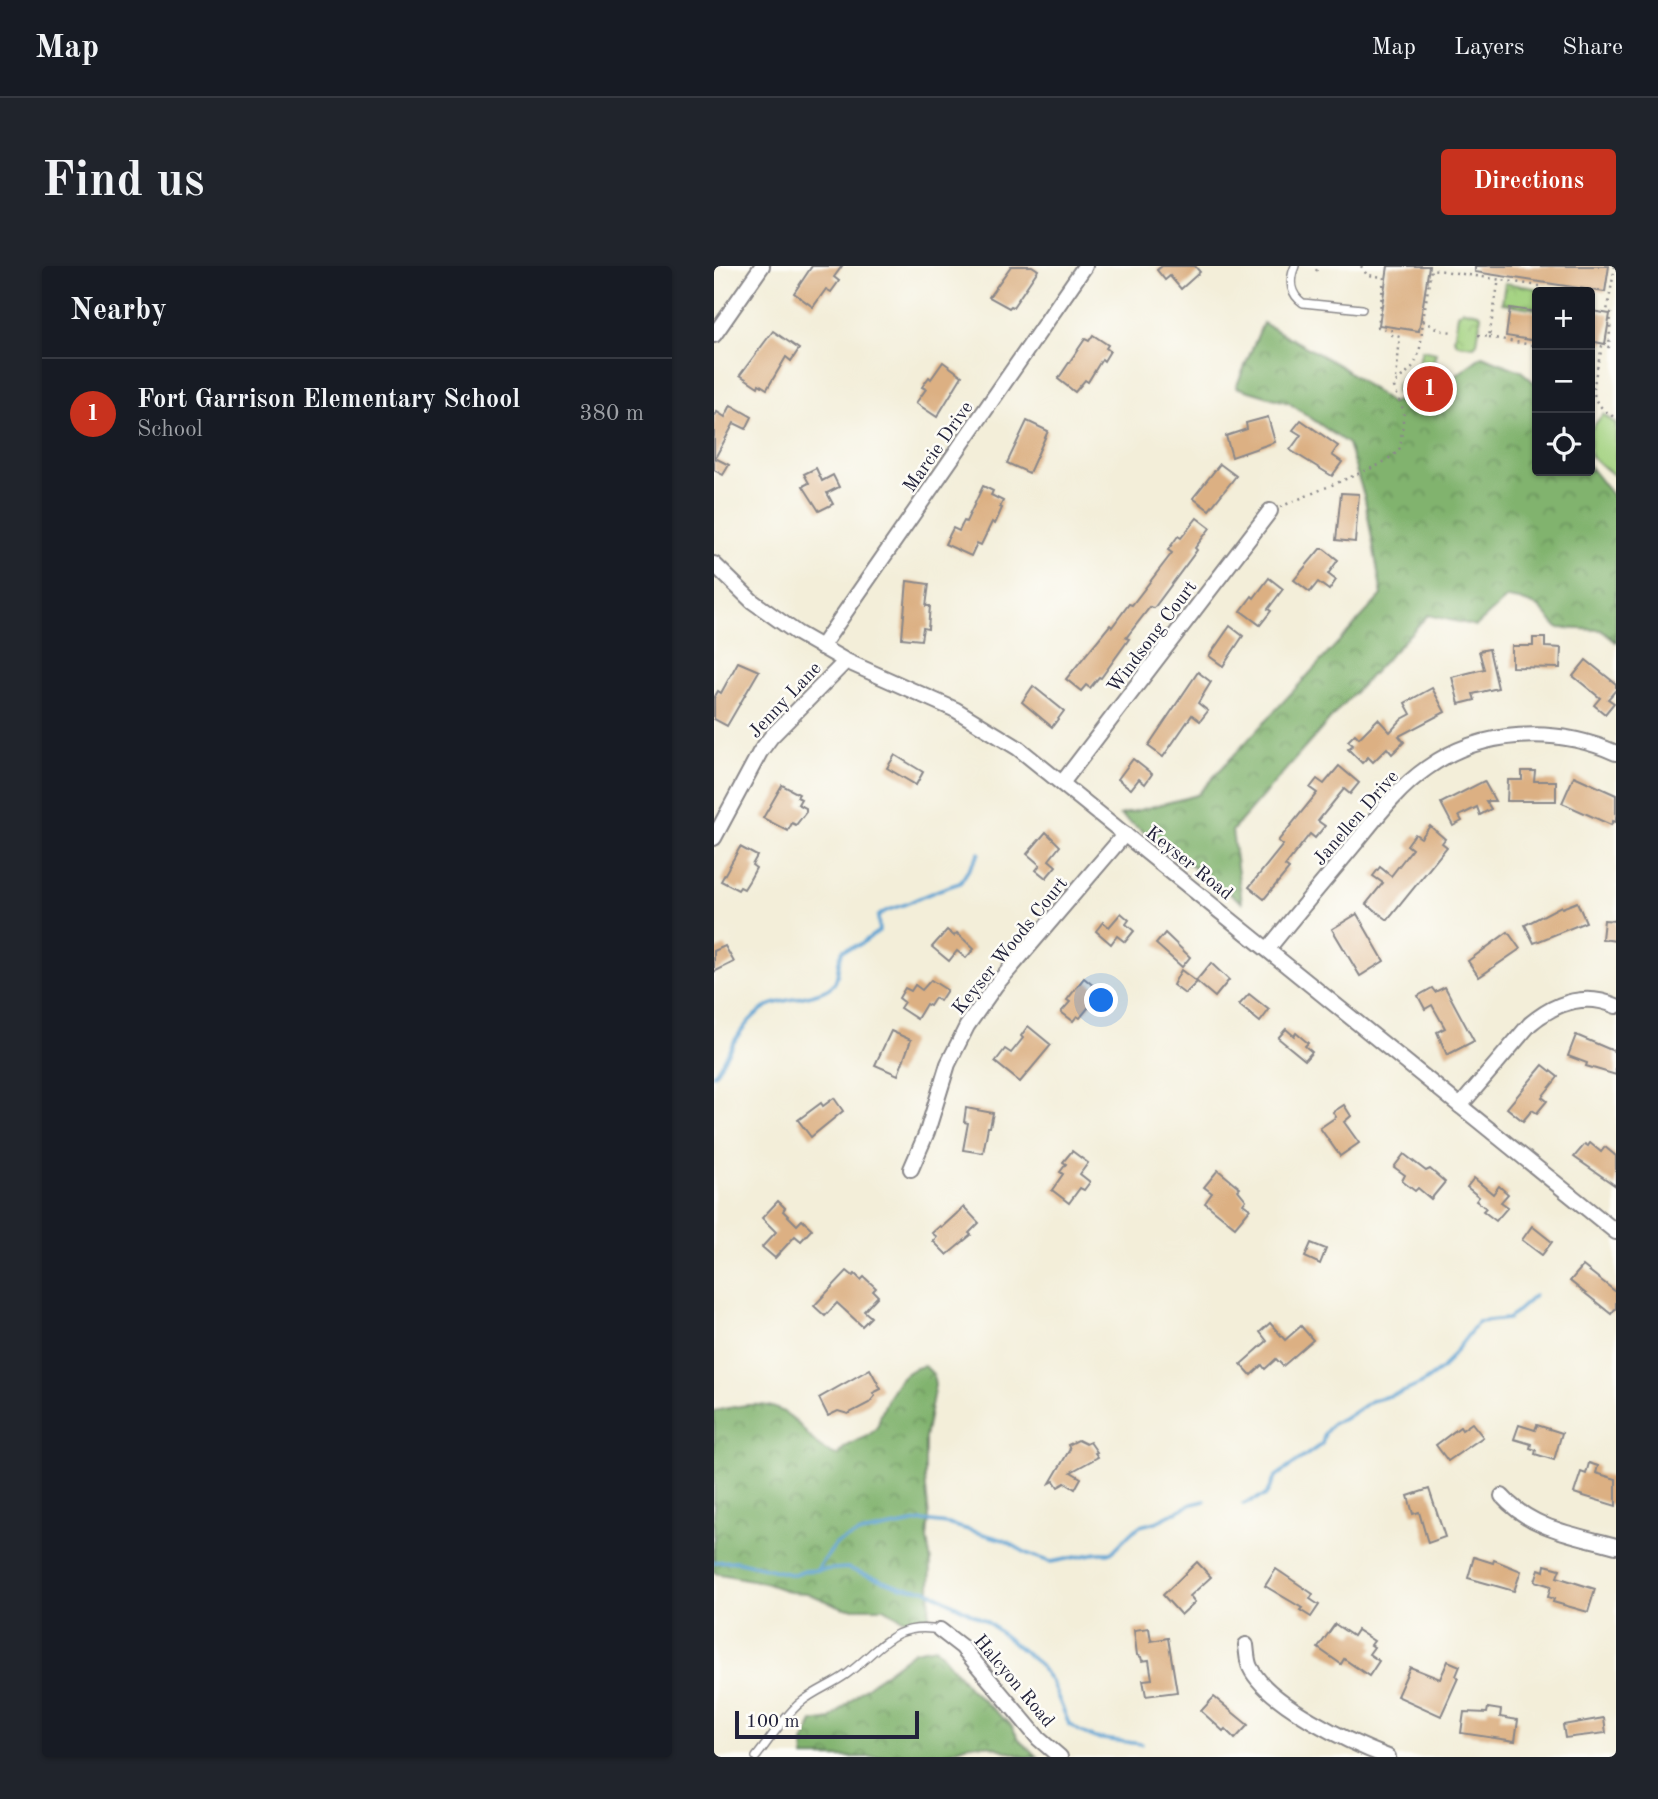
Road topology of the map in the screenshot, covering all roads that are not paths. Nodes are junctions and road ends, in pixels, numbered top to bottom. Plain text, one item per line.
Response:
1 (762, 266) edge
2 (1085, 266) edge
3 (1295, 266) edge
4 (1362, 309) dead end
5 (714, 335) edge
6 (1270, 511) road end
7 (714, 564) edge
8 (821, 647) junction
9 (846, 662) junction
10 (1616, 753) edge
11 (1062, 783) junction
12 (1125, 834) junction
13 (714, 838) edge
14 (1268, 949) junction
15 (1616, 1006) edge
16 (1461, 1106) junction
17 (911, 1169) dead end
18 (1616, 1232) edge
19 (1502, 1496) dead end
20 (1616, 1546) edge
21 (940, 1630) joint
22 (1246, 1645) dead end
23 (755, 1757) edge
24 (1060, 1757) edge
25 (1388, 1757) edge

1 - 5 street
2 - 8 street, Marcie Drive
3 - 4 lane
6 - 11 street, Windsong Court
7 - 8 street, Keyser Road
8 - 9 street, Keyser Road
9 - 11 street, Keyser Road
9 - 13 street, Jenny Lane
10 - 14 street, Janellen Drive
11 - 12 street, Keyser Road
12 - 14 street, Keyser Road
12 - 17 street, Keyser Woods Court
14 - 16 street, Keyser Road
15 - 16 street
16 - 18 street, Keyser Road
19 - 20 street
21 - 23 lane
21 - 24 street, Halcyon Road
22 - 25 street

